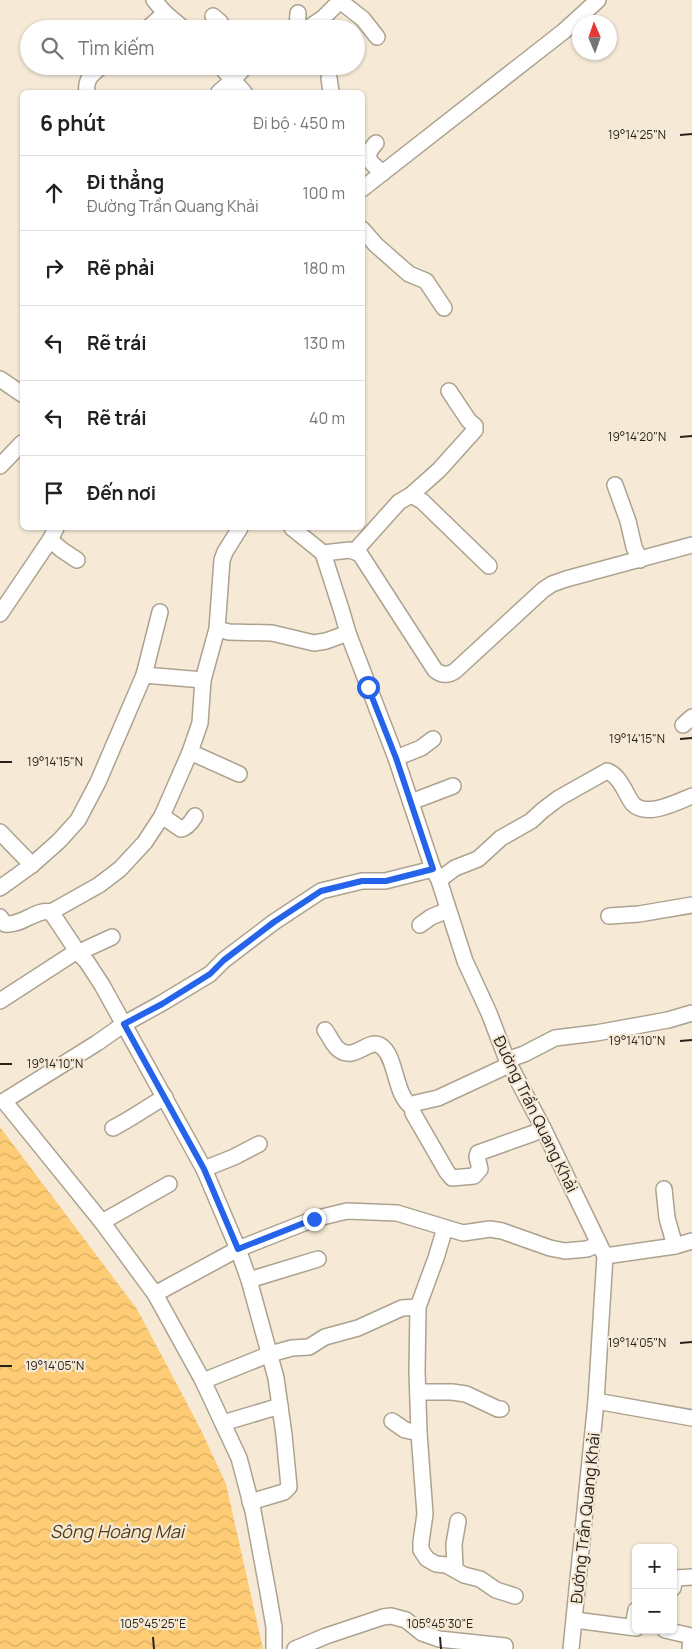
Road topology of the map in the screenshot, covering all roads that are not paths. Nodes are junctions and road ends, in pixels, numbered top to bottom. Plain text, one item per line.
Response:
1 (341, 0) edge
2 (581, 0) edge
3 (598, 0) edge
4 (164, 6) edge
5 (298, 12) dead end
6 (213, 16) dead end
7 (154, 20) edge
8 (176, 20) edge
9 (218, 20) edge
10 (298, 20) edge
11 (320, 20) edge
12 (364, 20) edge
13 (365, 21) edge
14 (564, 31) junction
15 (378, 37) dead end
16 (92, 75) edge
17 (228, 75) edge
18 (238, 75) edge
19 (233, 80) junction
20 (88, 90) edge
21 (221, 90) edge
22 (242, 90) edge
23 (376, 143) dead end
24 (384, 173) junction
25 (365, 187) edge
26 (365, 232) edge
27 (444, 308) dead end
28 (0, 379) edge
29 (449, 391) dead end
30 (20, 393) edge
31 (20, 445) edge
32 (0, 466) edge
33 (615, 485) dead end
34 (412, 495) junction
35 (239, 530) edge
36 (294, 530) edge
37 (53, 534) edge
38 (355, 551) junction
39 (690, 551) edge
40 (323, 553) junction
41 (77, 560) dead end
42 (640, 560) junction
43 (489, 566) dead end
44 (160, 612) dead end
45 (0, 614) edge
46 (217, 629) junction
47 (348, 633) junction
48 (144, 676) junction
49 (203, 680) junction
50 (433, 739) dead end
51 (190, 752) junction
52 (396, 758) junction
53 (240, 774) dead end
54 (453, 786) dead end
55 (692, 796) edge
56 (411, 802) junction
57 (162, 816) junction
58 (195, 816) dead end
59 (0, 832) edge
60 (32, 864) junction
61 (436, 874) junction
62 (0, 888) edge
63 (692, 905) edge
64 (448, 910) junction
65 (51, 912) junction
66 (609, 916) dead end
67 (0, 917) edge
68 (420, 925) dead end
69 (112, 937) dead end
70 (78, 953) junction
71 (0, 1001) edge
72 (692, 1014) edge
73 (124, 1024) junction
74 (325, 1030) dead end
75 (508, 1063) junction
76 (165, 1097) junction
77 (412, 1107) junction
78 (113, 1128) dead end
79 (543, 1128) junction
80 (259, 1144) dead end
81 (204, 1169) junction
82 (169, 1184) dead end
83 (664, 1189) dead end
84 (102, 1222) junction
85 (445, 1228) junction
86 (692, 1241) edge
87 (675, 1246) junction
88 (238, 1249) junction
89 (602, 1250) junction
90 (318, 1259) dead end
91 (249, 1280) junction
92 (155, 1294) junction
93 (418, 1307) junction
94 (270, 1354) junction
95 (203, 1381) junction
96 (418, 1392) junction
97 (596, 1401) junction
98 (280, 1406) junction
99 (501, 1409) dead end
100 (692, 1418) edge
101 (392, 1421) dead end
102 (223, 1423) junction
103 (419, 1433) junction
104 (250, 1502) junction
105 (458, 1521) dead end
106 (454, 1569) junction
107 (692, 1577) edge
108 (677, 1578) edge
109 (515, 1596) dead end
110 (575, 1620) junction
111 (632, 1627) edge
112 (677, 1633) edge
113 (505, 1646) dead end
114 (274, 1649) edge
115 (296, 1649) edge
116 (572, 1649) edge
117 (690, 1649) edge

1 - 11 street
1 - 12 street
2 - 14 street
3 - 14 street
4 - 7 street
4 - 8 street
5 - 10 street
6 - 9 street
13 - 15 street
14 - 24 street
16 - 20 street
17 - 19 street
18 - 19 street
19 - 21 street
19 - 22 street
23 - 24 street
24 - 25 street
26 - 27 street
28 - 30 street
29 - 34 street
31 - 32 street
33 - 42 street
34 - 38 street
34 - 43 street
35 - 46 street
36 - 40 street
37 - 41 street
37 - 45 street
38 - 40 street
38 - 42 street
39 - 42 street
40 - 47 street, Đường Trần Quang Khải
44 - 48 street
46 - 47 street
46 - 49 street
47 - 52 street, Đường Trần Quang Khải
48 - 49 street
48 - 60 street
49 - 51 street
50 - 52 street
51 - 53 street
51 - 57 street
52 - 56 street, Đường Trần Quang Khải
54 - 56 street
55 - 61 street
56 - 61 street, Đường Trần Quang Khải
57 - 58 street
57 - 65 street
59 - 60 street
60 - 62 street
61 - 64 street, Đường Trần Quang Khải
61 - 73 street
63 - 66 street
64 - 68 street
64 - 75 street, Đường Trần Quang Khải
65 - 67 street
65 - 70 street
69 - 70 street
70 - 71 street
70 - 73 street
72 - 75 street
73 - 76 street
73 - 84 street
74 - 77 street
75 - 77 street
75 - 79 street, Đường Trần Quang Khải
76 - 78 street
76 - 81 street
77 - 79 street
79 - 89 street, Đường Trần Quang Khải
80 - 81 street
81 - 88 street
82 - 84 street
83 - 87 street
84 - 92 street
85 - 88 street
85 - 89 street
85 - 93 street
86 - 87 street
87 - 89 street
88 - 91 street
88 - 92 street
89 - 97 street, Đường Trần Quang Khải
90 - 91 street
91 - 94 street
92 - 95 street
93 - 94 street
93 - 96 street
94 - 95 street
94 - 98 street
95 - 102 street
96 - 99 street
96 - 103 street
97 - 100 street
97 - 110 street, Đường Trần Quang Khải
98 - 102 street
98 - 104 street
101 - 103 street
102 - 104 street
103 - 106 street
104 - 114 street
105 - 106 street
106 - 109 street
107 - 108 street
110 - 111 street
110 - 116 street, Đường Trần Quang Khải
112 - 117 street
113 - 115 street

